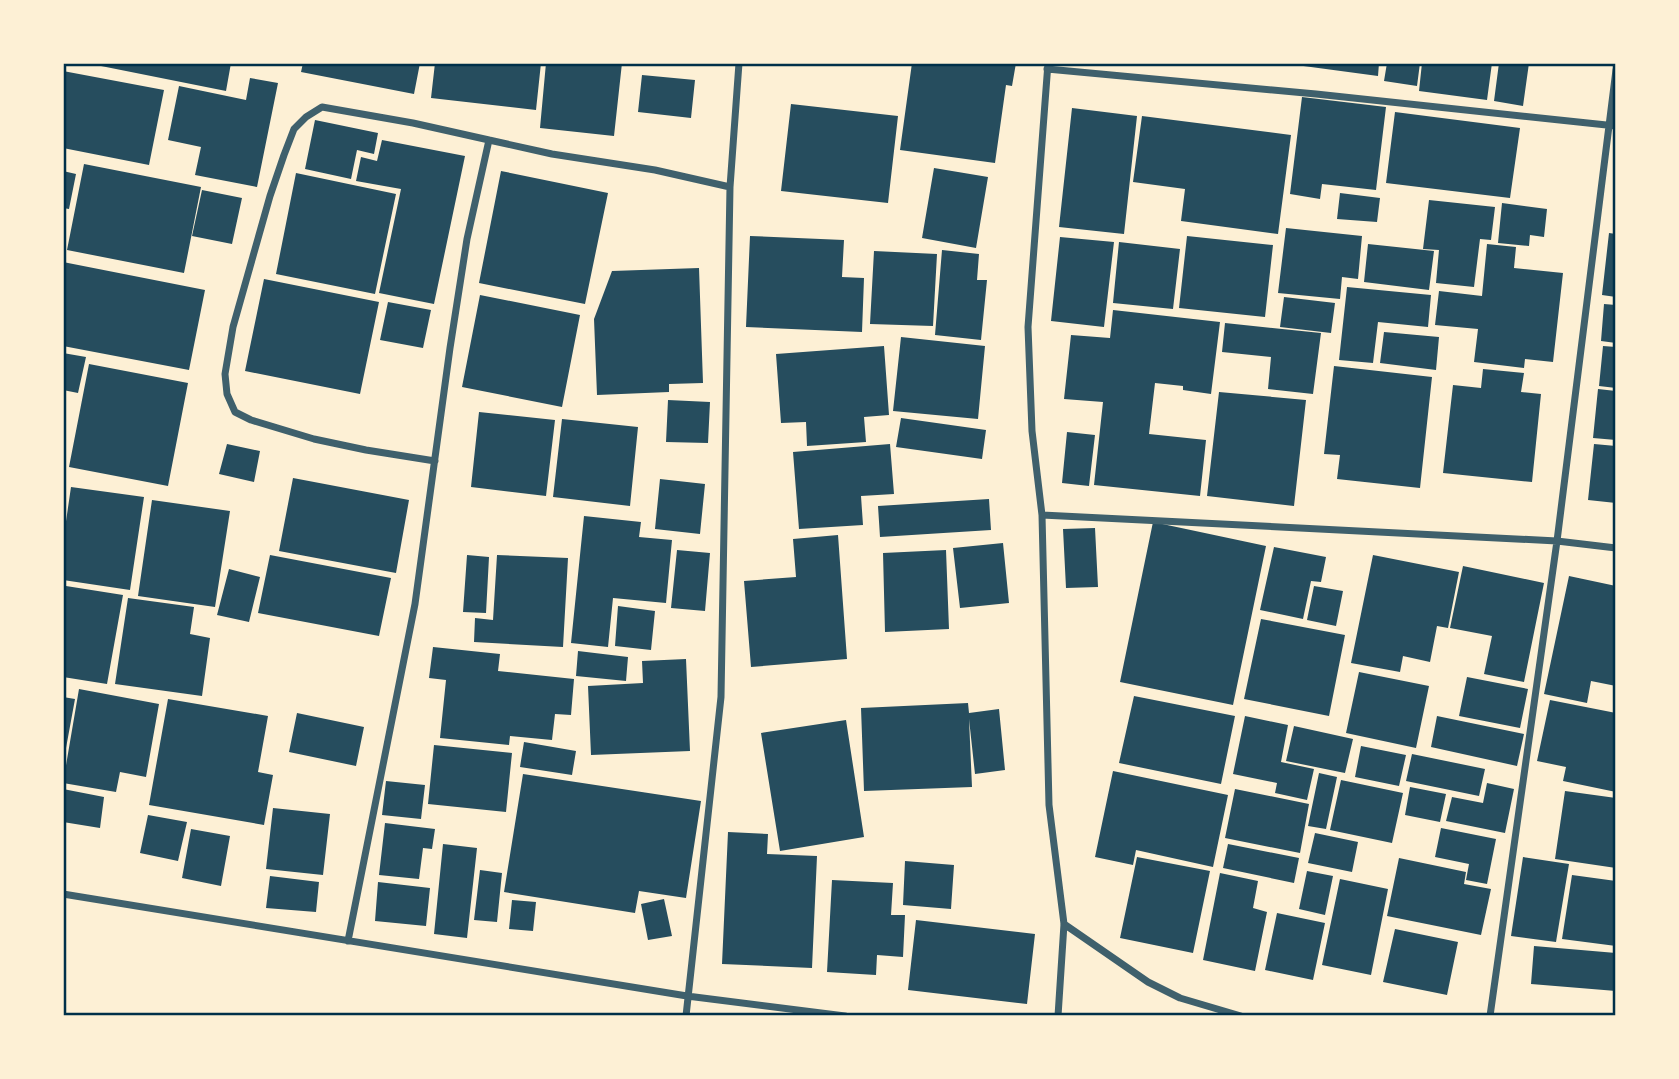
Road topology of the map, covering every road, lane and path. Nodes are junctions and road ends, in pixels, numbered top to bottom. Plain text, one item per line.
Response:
1 (739, 63) edge
2 (1048, 66) edge
3 (1616, 70) edge
4 (1612, 125) edge
5 (489, 140) junction
6 (730, 187) junction
7 (435, 461) junction
8 (1042, 515) junction
9 (1557, 541) junction
10 (1616, 548) edge
11 (63, 894) edge
12 (1064, 925) junction
13 (348, 941) junction
14 (687, 996) junction
15 (686, 1016) edge
16 (845, 1016) edge
17 (1058, 1016) edge
18 (1241, 1016) edge
19 (1490, 1016) edge

1 - 6 street
2 - 4 street
2 - 8 street
3 - 4 street
4 - 9 street
5 - 6 street
5 - 7 street
5 - 7 street
6 - 14 street
7 - 13 street
8 - 9 street
8 - 12 street
9 - 10 street
9 - 19 street
11 - 13 street
12 - 17 street
12 - 18 street
13 - 14 street
14 - 15 street
14 - 16 street

